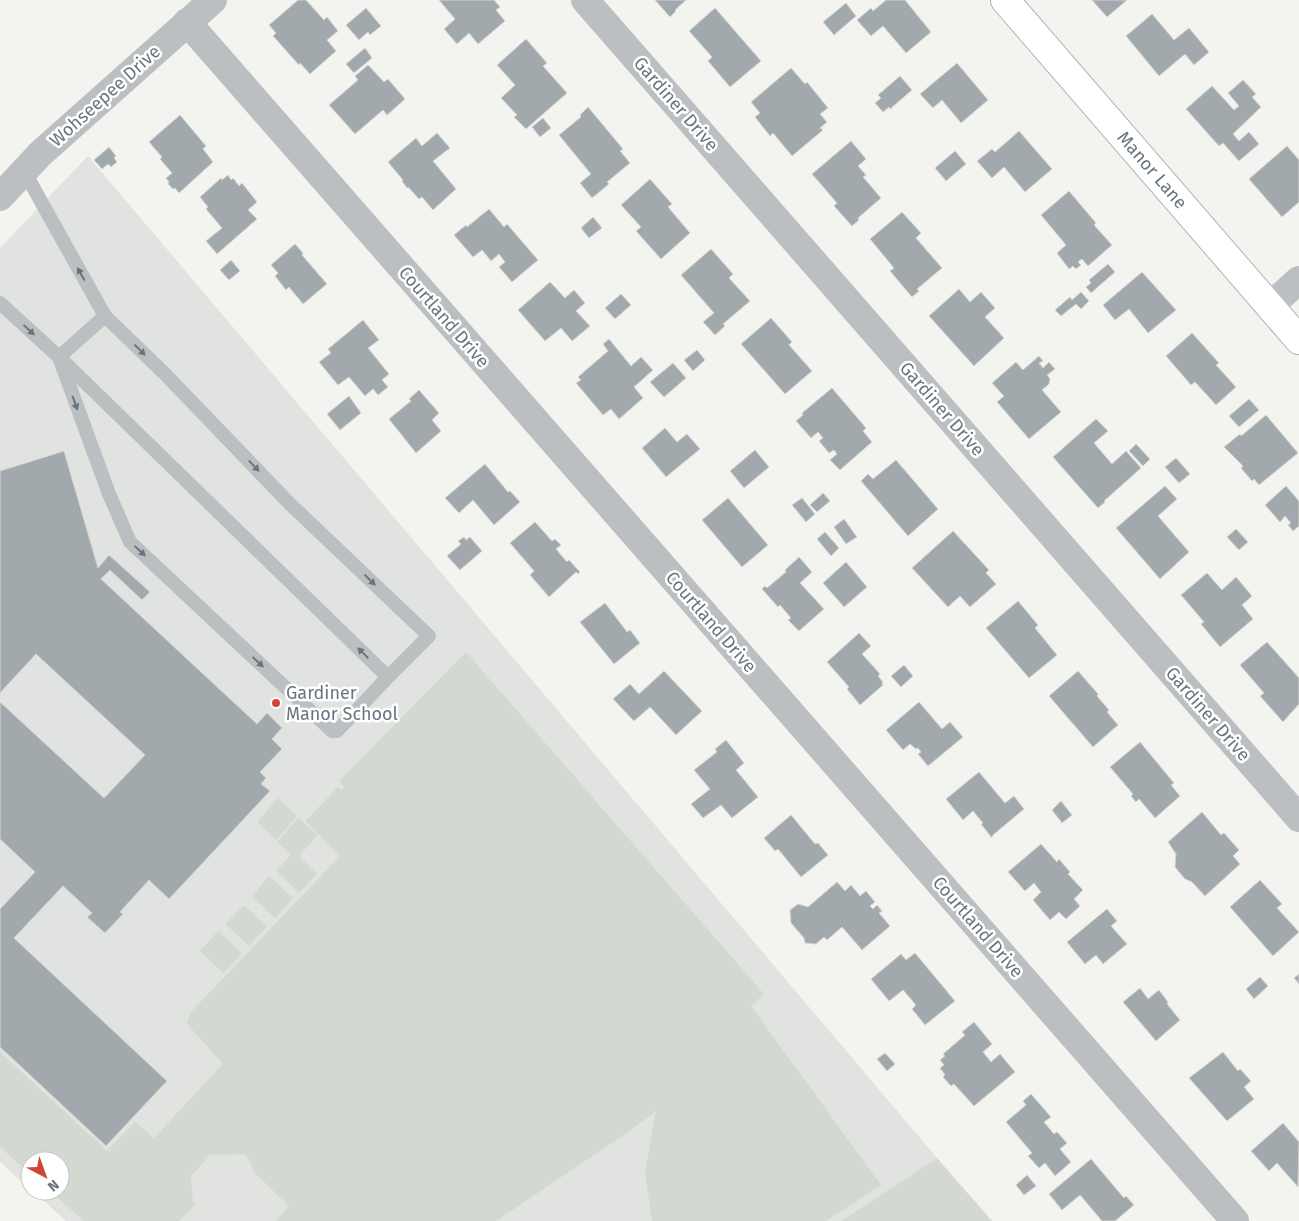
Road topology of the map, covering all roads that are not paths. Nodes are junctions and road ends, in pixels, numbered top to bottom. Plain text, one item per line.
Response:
1 (213, 0) edge
2 (585, 0) edge
3 (1005, 0) edge
4 (187, 22) junction
5 (24, 171) junction
6 (0, 197) edge
7 (1299, 280) edge
8 (0, 303) edge
9 (1270, 306) junction
10 (105, 316) junction
11 (1299, 340) edge
12 (59, 357) junction
13 (388, 677) junction
14 (1299, 818) edge
15 (1235, 1221) edge

1 - 4 street, Wohseepee Drive
2 - 14 street, Gardiner Drive
3 - 9 street, Manor Lane
4 - 5 street, Wohseepee Drive
4 - 15 street, Courtland Drive
5 - 6 street, Wohseepee Drive
10 -> 5 lane
7 - 9 street
8 -> 12 lane
9 - 11 street, Manor Lane
10 - 12 lane
10 -> 13 lane
13 -> 12 lane
12 -> 13 lane

